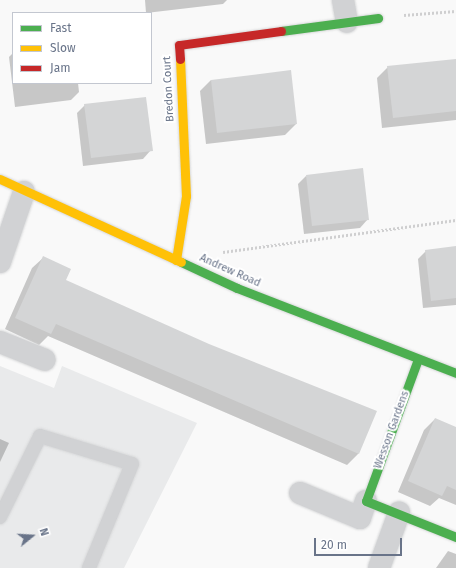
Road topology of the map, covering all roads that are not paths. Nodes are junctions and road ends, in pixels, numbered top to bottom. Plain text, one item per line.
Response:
1 (343, 0) edge
2 (378, 18) road end
3 (347, 22) junction
4 (0, 178) edge
5 (24, 192) junction
6 (176, 260) junction
7 (0, 262) edge
8 (0, 342) edge
9 (418, 359) junction
10 (45, 360) dead end
11 (456, 373) edge
12 (300, 493) dead end
13 (366, 501) junction
14 (399, 513) junction
15 (0, 517) edge
16 (456, 537) edge
17 (89, 568) edge
18 (379, 568) edge

1 - 3 street
2 - 3 street, Bredon Court
3 - 6 street, Bredon Court
4 - 5 street, Andrew Road
5 - 6 street, Andrew Road
5 - 7 street
6 - 9 street, Andrew Road
8 - 10 street
9 - 11 street, Andrew Road
9 - 13 street, Wesson Gardens
12 - 13 street, Wesson Gardens
13 - 14 street
14 - 16 street
14 - 18 street
15 - 17 lane

